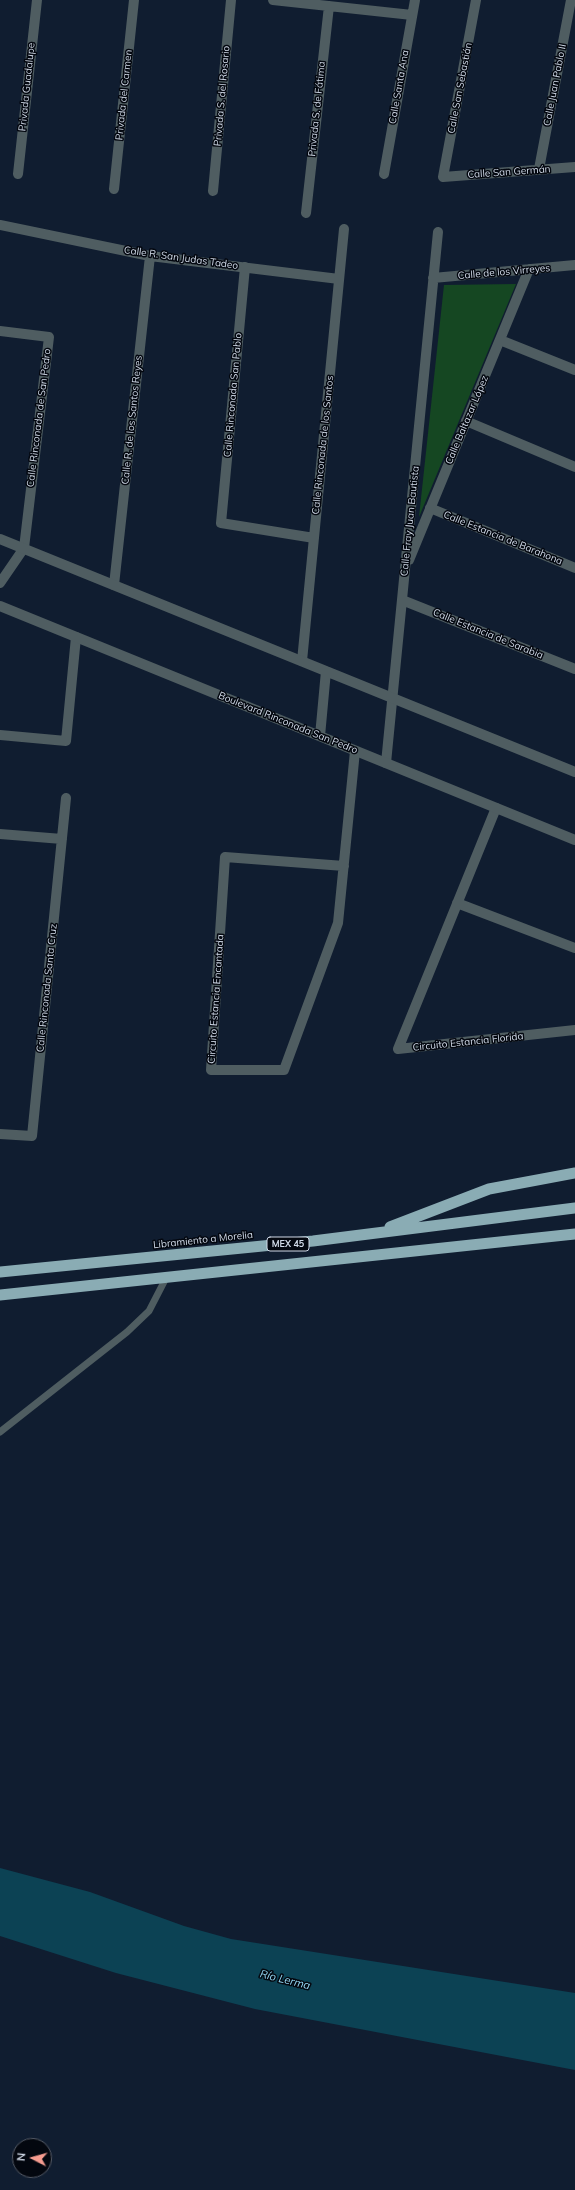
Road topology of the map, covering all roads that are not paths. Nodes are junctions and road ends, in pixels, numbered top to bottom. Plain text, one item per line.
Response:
1 (37, 0) edge
2 (134, 0) edge
3 (231, 0) edge
4 (273, 0) edge
5 (415, 0) edge
6 (476, 0) edge
7 (571, 0) edge
8 (328, 6) junction
9 (412, 15) junction
10 (575, 167) edge
11 (539, 170) junction
12 (18, 174) dead end
13 (384, 174) dead end
14 (443, 177) joint
15 (114, 189) dead end
16 (213, 191) dead end
17 (306, 212) dead end
18 (0, 225) edge
19 (344, 229) dead end
20 (438, 232) dead end
21 (150, 256) junction
22 (573, 266) edge
23 (245, 267) junction
24 (529, 269) junction
25 (340, 278) junction
26 (433, 278) junction
27 (0, 330) edge
28 (500, 340) junction
29 (575, 370) edge
30 (466, 421) junction
31 (575, 467) edge
32 (430, 508) junction
33 (314, 538) junction
34 (0, 539) edge
35 (24, 548) junction
36 (575, 568) edge
37 (405, 570) junction
38 (0, 583) edge
39 (114, 585) junction
40 (402, 600) junction
41 (0, 606) edge
42 (76, 637) junction
43 (302, 661) junction
44 (575, 669) edge
45 (326, 671) junction
46 (392, 698) junction
47 (0, 735) edge
48 (320, 736) junction
49 (355, 751) junction
50 (386, 763) junction
51 (575, 772) edge
52 (66, 798) dead end
53 (496, 808) junction
54 (0, 834) edge
55 (62, 840) junction
56 (575, 840) edge
57 (344, 866) junction
58 (457, 903) junction
59 (575, 948) edge
60 (575, 1030) edge
61 (0, 1134) edge
62 (575, 1173) edge
63 (575, 1208) edge
64 (373, 1234) junction
65 (575, 1234) edge
66 (0, 1272) edge
67 (166, 1278) junction
68 (0, 1296) edge
69 (0, 1432) edge

1 - 12 street, Privada Guadalupe
2 - 15 street, Privada del Carmen
3 - 16 street, Privada S. del Rosario
4 - 8 street
5 - 9 street, Calle Santa Ana
6 - 14 street, Calle San Sebastián
7 - 11 street, Calle Juan Pablo II
8 - 9 street
8 - 17 street, Privada S. de Fátima
9 - 13 street, Calle Santa Ana
10 - 11 street, Calle San Germán
11 - 14 street, Calle San Germán
18 - 21 street, Calle R. San Judas Tadeo
19 - 25 street, Calle Rinconada de los Santos
20 - 26 street, Calle Fray Juan Bautista
21 - 23 street, Calle R. San Judas Tadeo
21 - 39 street, Calle R. de los Santos Reyes
22 - 24 street, Calle de los Virreyes
23 - 25 street, Calle R. San Judas Tadeo
23 - 33 street, Calle Rinconada San Pablo
24 - 26 street, Calle de los Virreyes
24 - 28 street, Calle Baltazar López
25 - 33 street, Calle Rinconada de los Santos
26 - 37 street, Calle Fray Juan Bautista
27 - 35 street, Calle Rinconada de San Pedro
28 - 29 street
28 - 30 street, Calle Baltazar López
30 - 31 street
30 - 32 street, Calle Baltazar López
32 - 36 street, Calle Estancia de Barahona
32 - 37 street, Calle Baltazar López
33 - 43 street, Calle Rinconada de los Santos
34 - 35 street
35 - 38 street
35 - 39 street
37 - 40 street, Calle Fray Juan Bautista
39 - 43 street
40 - 44 street, Calle Estancia de Sarabia
40 - 46 street, Calle Fray Juan Bautista
41 - 42 street, Boulevard Rinconada San Pedro
42 - 47 street
42 - 48 street, Boulevard Rinconada San Pedro
43 - 45 street
45 - 46 street
45 - 48 street
46 - 50 street, Calle Fray Juan Bautista
46 - 51 street
48 - 49 street, Boulevard Rinconada San Pedro
49 - 50 street, Boulevard Rinconada San Pedro
49 - 57 street, Circuito Estancia Encantada
50 - 53 street, Boulevard Rinconada San Pedro
52 - 55 street, Calle Rinconada Santa Cruz
53 - 56 street, Boulevard Rinconada San Pedro
53 - 58 street, Circuito Estancia Florida
54 - 55 street
55 - 61 street, Calle Rinconada Santa Cruz
57 - 57 street, Circuito Estancia Encantada
58 - 59 street
58 - 60 street, Circuito Estancia Florida
62 - 64 highway
63 - 64 highway, Libramiento a Morelia / MEX 45
64 - 66 highway, Libramiento a Morelia / MEX 45
65 - 67 highway, MEX 45
67 - 68 highway, MEX 45
67 - 69 lane

